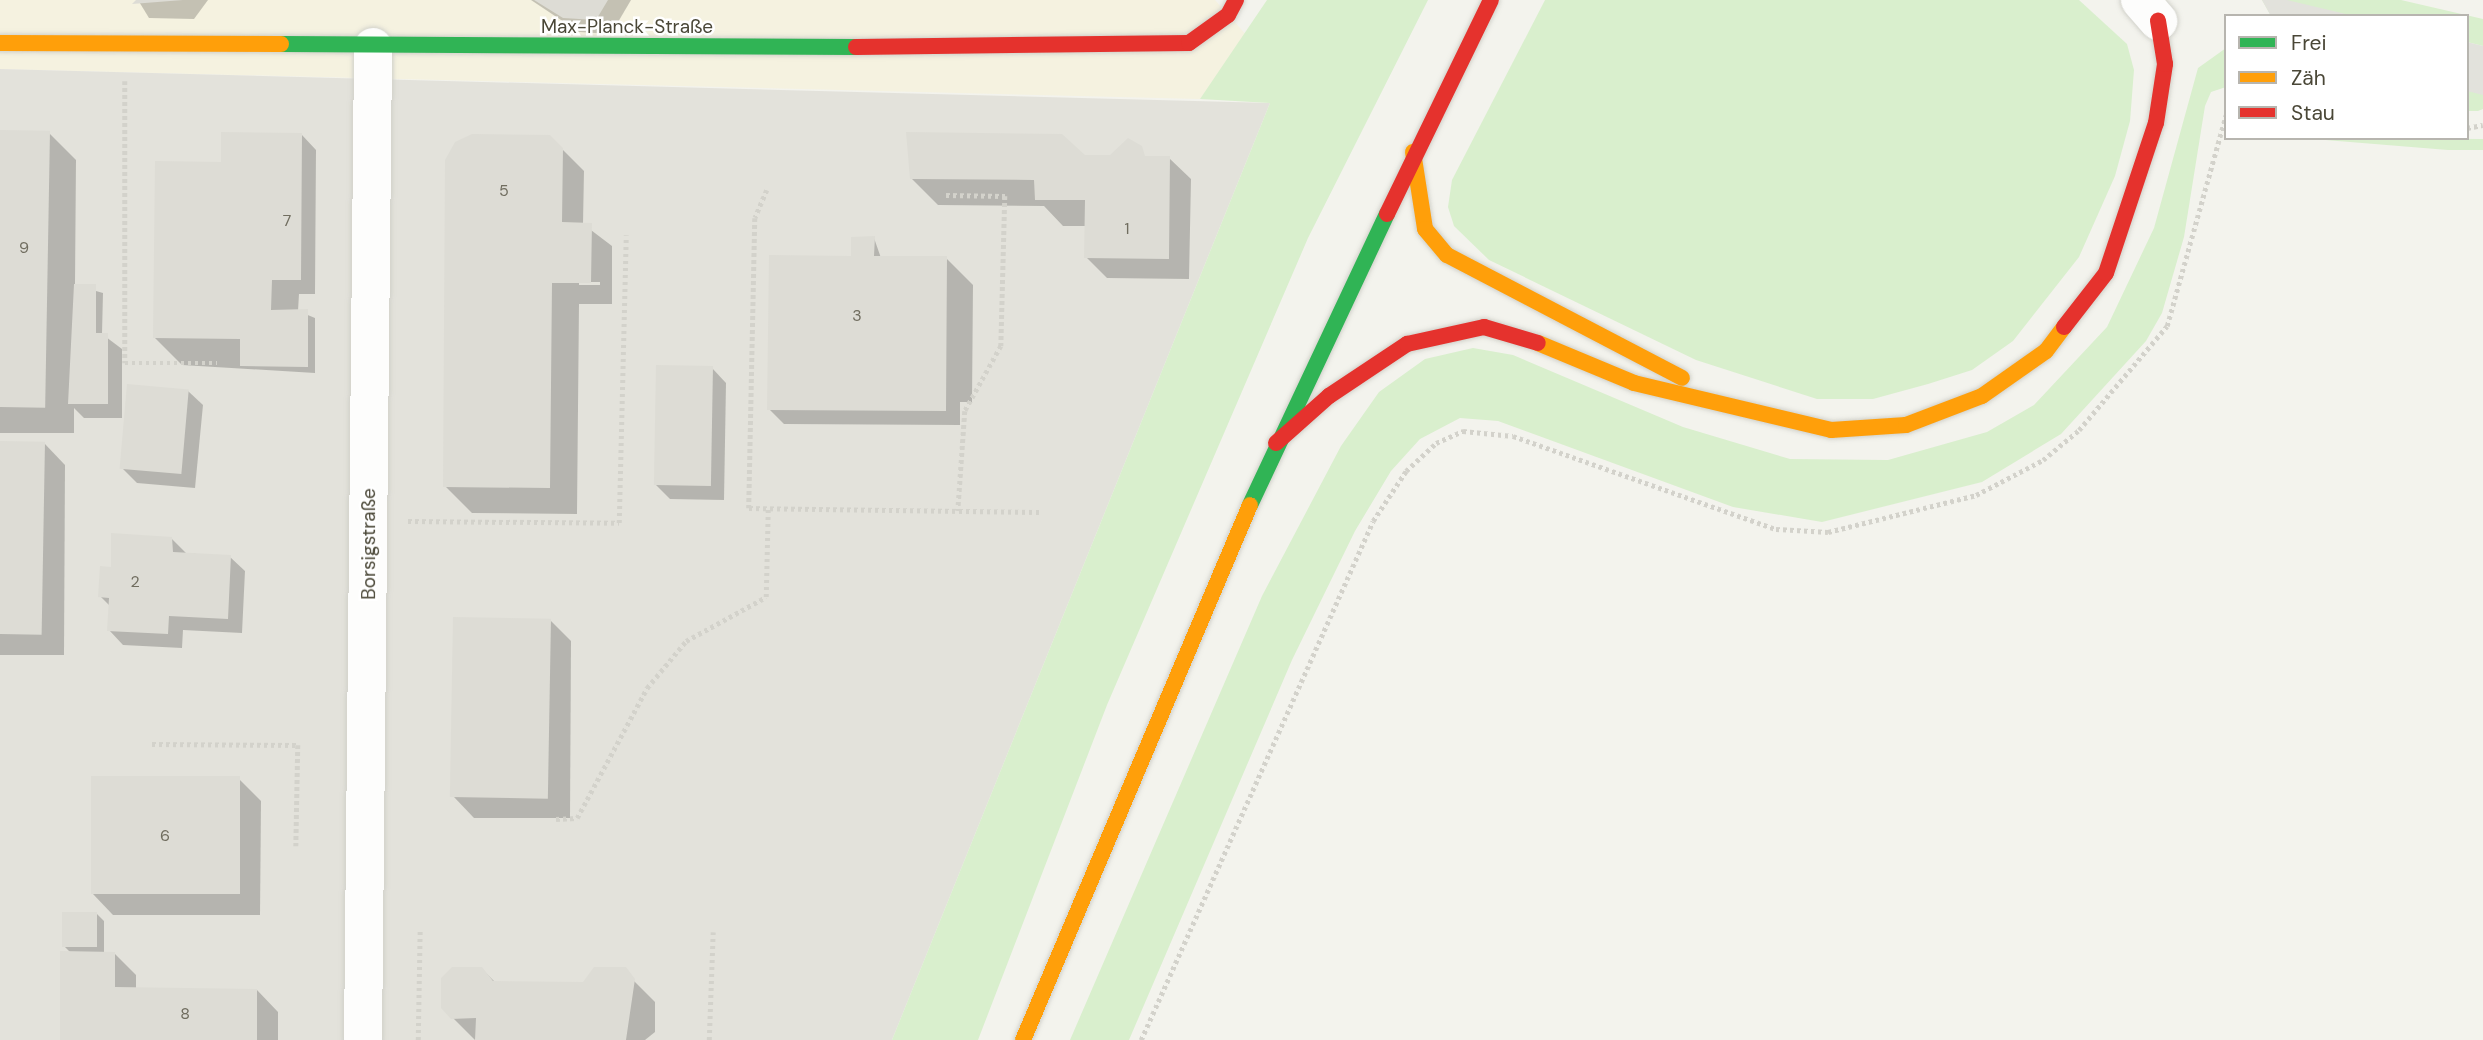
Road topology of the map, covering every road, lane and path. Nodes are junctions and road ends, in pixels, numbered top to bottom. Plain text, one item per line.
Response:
1 (1236, 0) edge
2 (1491, 0) edge
3 (2149, 10) edge
4 (0, 43) edge
5 (125, 45) junction
6 (373, 47) junction
7 (1413, 152) junction
8 (767, 190) dead end
9 (946, 195) dead end
10 (626, 235) dead end
11 (217, 363) dead end
12 (1755, 416) junction
13 (1276, 443) junction
14 (768, 509) junction
15 (958, 511) junction
16 (1039, 512) dead end
17 (369, 520) junction
18 (1373, 521) dead end
19 (152, 744) dead end
20 (556, 820) dead end
21 (296, 846) dead end
22 (420, 928) dead end
23 (713, 932) dead end
24 (363, 1040) edge
25 (418, 1040) edge
26 (709, 1040) edge
27 (1023, 1040) edge
28 (1141, 1040) edge

1 - 6 main road, Max-Planck-Straße
2 - 7 main road
3 - 12 main road
4 - 5 main road, Max-Planck-Straße
5 - 6 main road, Max-Planck-Straße
5 - 11 path
6 - 17 street, Borsigstraße
7 - 12 main road
7 - 13 main road
8 - 14 path
9 - 15 path
10 - 17 path
12 - 13 main road
13 - 27 main road
14 - 15 path
14 - 20 path
15 - 16 path
17 - 24 street, Borsigstraße
18 - 28 path
19 - 21 path
22 - 25 path
23 - 26 path

